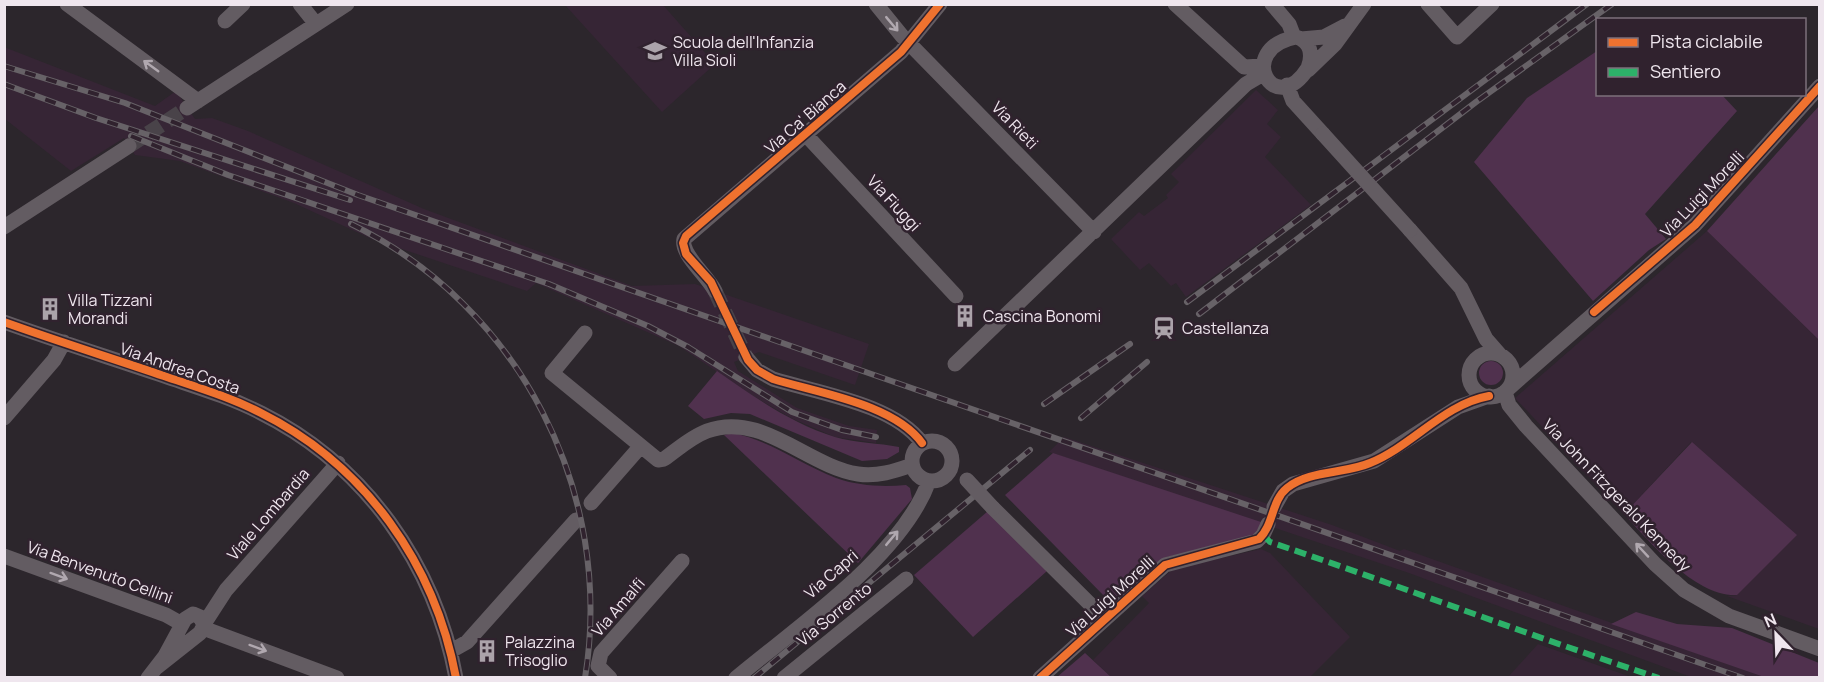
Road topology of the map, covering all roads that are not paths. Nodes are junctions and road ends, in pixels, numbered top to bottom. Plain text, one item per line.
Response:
1 (66, 4) edge
2 (243, 4) edge
3 (300, 4) edge
4 (347, 4) edge
5 (876, 4) edge
6 (940, 4) edge
7 (1175, 4) edge
8 (1272, 4) edge
9 (1364, 4) edge
10 (1428, 4) edge
11 (1492, 4) edge
12 (225, 21) dead end
13 (316, 24) junction
14 (1347, 25) junction
15 (1298, 38) junction
16 (909, 43) junction
17 (1263, 70) junction
18 (1306, 71) junction
19 (1287, 85) junction
20 (1820, 86) edge
21 (806, 135) junction
22 (129, 146) tunnel mouth
23 (4, 227) edge
24 (1094, 232) junction
25 (715, 291) tunnel mouth
26 (956, 296) dead end
27 (4, 322) edge
28 (1478, 323) junction
29 (585, 333) dead end
30 (64, 342) junction
31 (1543, 356) junction
32 (746, 357) tunnel mouth
33 (1504, 358) junction
34 (1475, 360) junction
35 (955, 364) dead end
36 (1471, 383) junction
37 (1507, 389) junction
38 (1489, 396) junction
39 (1458, 407) junction
40 (4, 418) edge
41 (922, 443) junction
42 (640, 447) junction
43 (338, 463) junction
44 (912, 465) junction
45 (952, 467) junction
46 (929, 481) junction
47 (591, 503) dead end
48 (1274, 507) dead end
49 (576, 520) dead end
50 (1268, 524) dead end
51 (4, 556) edge
52 (682, 561) dead end
53 (906, 579) dead end
54 (1105, 619) junction
55 (193, 625) junction
56 (1820, 649) edge
57 (451, 651) junction
58 (153, 672) edge
59 (337, 678) edge
60 (456, 678) edge
61 (610, 678) edge
62 (736, 678) edge
63 (784, 678) edge
64 (1040, 678) edge

13 -> 1 street
2 - 12 street
3 - 13 street
4 - 13 street
5 -> 16 street, Via Rieti
6 - 16 street, Via Ca' Bianca
7 - 17 street
8 - 15 street
9 - 14 street
10 - 11 street
14 - 15 street
14 - 18 street
15 - 17 street
15 - 18 street
16 - 21 street, Via Ca' Bianca
16 - 24 street, Via Rieti
17 - 19 street
17 - 24 street
18 - 19 street
19 - 28 street, bridge
20 - 31 street, Via Luigi Morelli
21 - 25 street, Via Ca' Bianca
21 - 26 street, Via Fiuggi
22 - 23 street
24 - 35 street
27 - 30 street, Via Andrea Costa
28 - 33 street
28 - 34 street
29 - 42 street
30 - 40 street
30 - 43 street, Via Andrea Costa
31 - 33 street
31 - 37 street, Via Luigi Morelli
32 - 41 street
33 - 34 street
33 - 37 street
34 - 36 street
36 - 38 street
36 - 39 street
37 - 38 street
56 -> 37 street, Via John Fitzgerald Kennedy
38 - 39 street
39 - 48 street
41 - 44 street
41 - 45 street
42 - 44 street
42 - 47 street
43 - 55 street, Viale Lombardia
43 - 57 street, Via Andrea Costa
44 - 46 street
45 - 46 street
45 - 54 street, bridge
62 -> 46 street, Via Capri
49 - 57 street
50 - 54 street, Via Luigi Morelli
51 -> 55 street, Via Benvenuto Cellini
52 - 61 street, Via Amalfi
53 - 63 street, Via Sorrento
54 - 64 street, Via Luigi Morelli
55 - 58 street, Viale Lombardia
55 -> 59 street, Via Benvenuto Cellini
57 - 60 street, Via Andrea Costa

